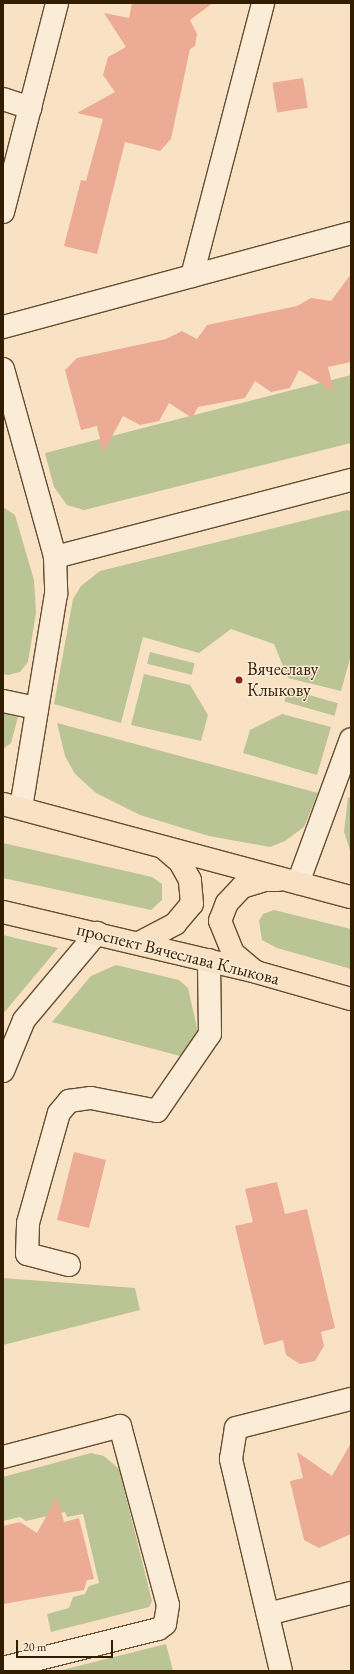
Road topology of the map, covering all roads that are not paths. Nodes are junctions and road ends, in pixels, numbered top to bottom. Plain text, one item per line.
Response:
1 (57, 3) edge
2 (263, 3) edge
3 (3, 99) edge
4 (31, 108) junction
5 (3, 212) edge
6 (351, 233) edge
7 (192, 276) junction
8 (3, 327) edge
9 (3, 368) edge
10 (351, 480) edge
11 (55, 557) junction
12 (3, 701) edge
13 (37, 708) junction
14 (351, 739) edge
15 (12, 806) edge
16 (162, 845) junction
17 (294, 882) junction
18 (351, 897) edge
19 (3, 912) edge
20 (97, 933) junction
21 (139, 943) junction
22 (209, 960) junction
23 (256, 972) junction
24 (351, 999) edge
25 (3, 1070) edge
26 (69, 1265) dead end
27 (351, 1399) edge
28 (3, 1457) edge
29 (351, 1593) edge
30 (268, 1614) junction
31 (3, 1668) edge
32 (281, 1671) edge

1 - 4 lane
2 - 7 lane
3 - 4 lane
4 - 5 lane
6 - 7 lane
7 - 8 lane
9 - 11 lane
10 - 11 lane
11 - 13 lane
12 - 13 lane
13 - 15 lane
14 - 17 lane
15 - 16 main road
16 - 17 main road
16 - 21 main road
17 - 18 main road
17 - 23 main road
19 - 20 main road, проспект Вячеслава Клыкова
20 - 21 main road, проспект Вячеслава Клыкова
20 - 25 lane
21 - 22 main road, проспект Вячеслава Клыкова
22 - 23 main road, проспект Вячеслава Клыкова
22 - 26 lane
23 - 24 main road, проспект Вячеслава Клыкова
27 - 30 lane
28 - 31 lane
29 - 30 lane
30 - 32 lane

